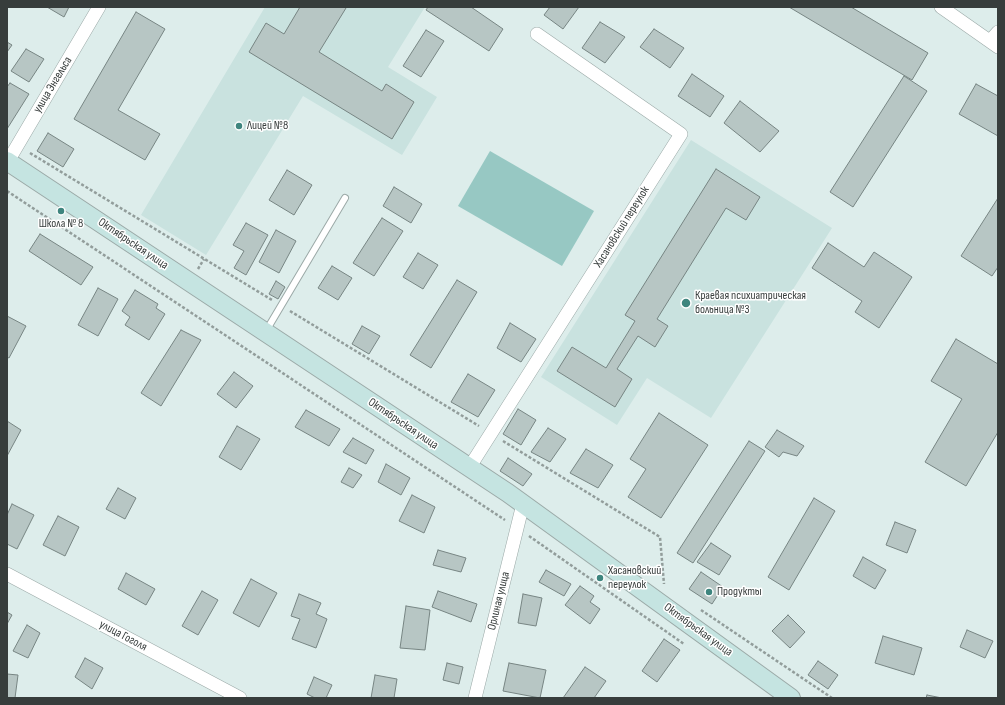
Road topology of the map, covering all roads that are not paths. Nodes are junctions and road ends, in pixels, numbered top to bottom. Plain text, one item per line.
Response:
1 (99, 7) edge
2 (941, 7) edge
3 (537, 34) dead end
4 (995, 40) edge
5 (7, 162) edge
6 (345, 198) dead end
7 (265, 332) junction
8 (469, 468) junction
9 (523, 504) junction
10 (7, 574) edge
11 (240, 698) edge
12 (475, 698) edge
13 (791, 698) edge

1 - 5 street, улица Энгельса
2 - 4 street
3 - 8 street, Хасановский переулок
5 - 7 main road, Октябрьская улица
6 - 7 lane
7 - 8 main road, Октябрьская улица
8 - 9 main road, Октябрьская улица
9 - 12 street, Орлиная улица
9 - 13 main road, Октябрьская улица
10 - 11 street, улица Гоголя

